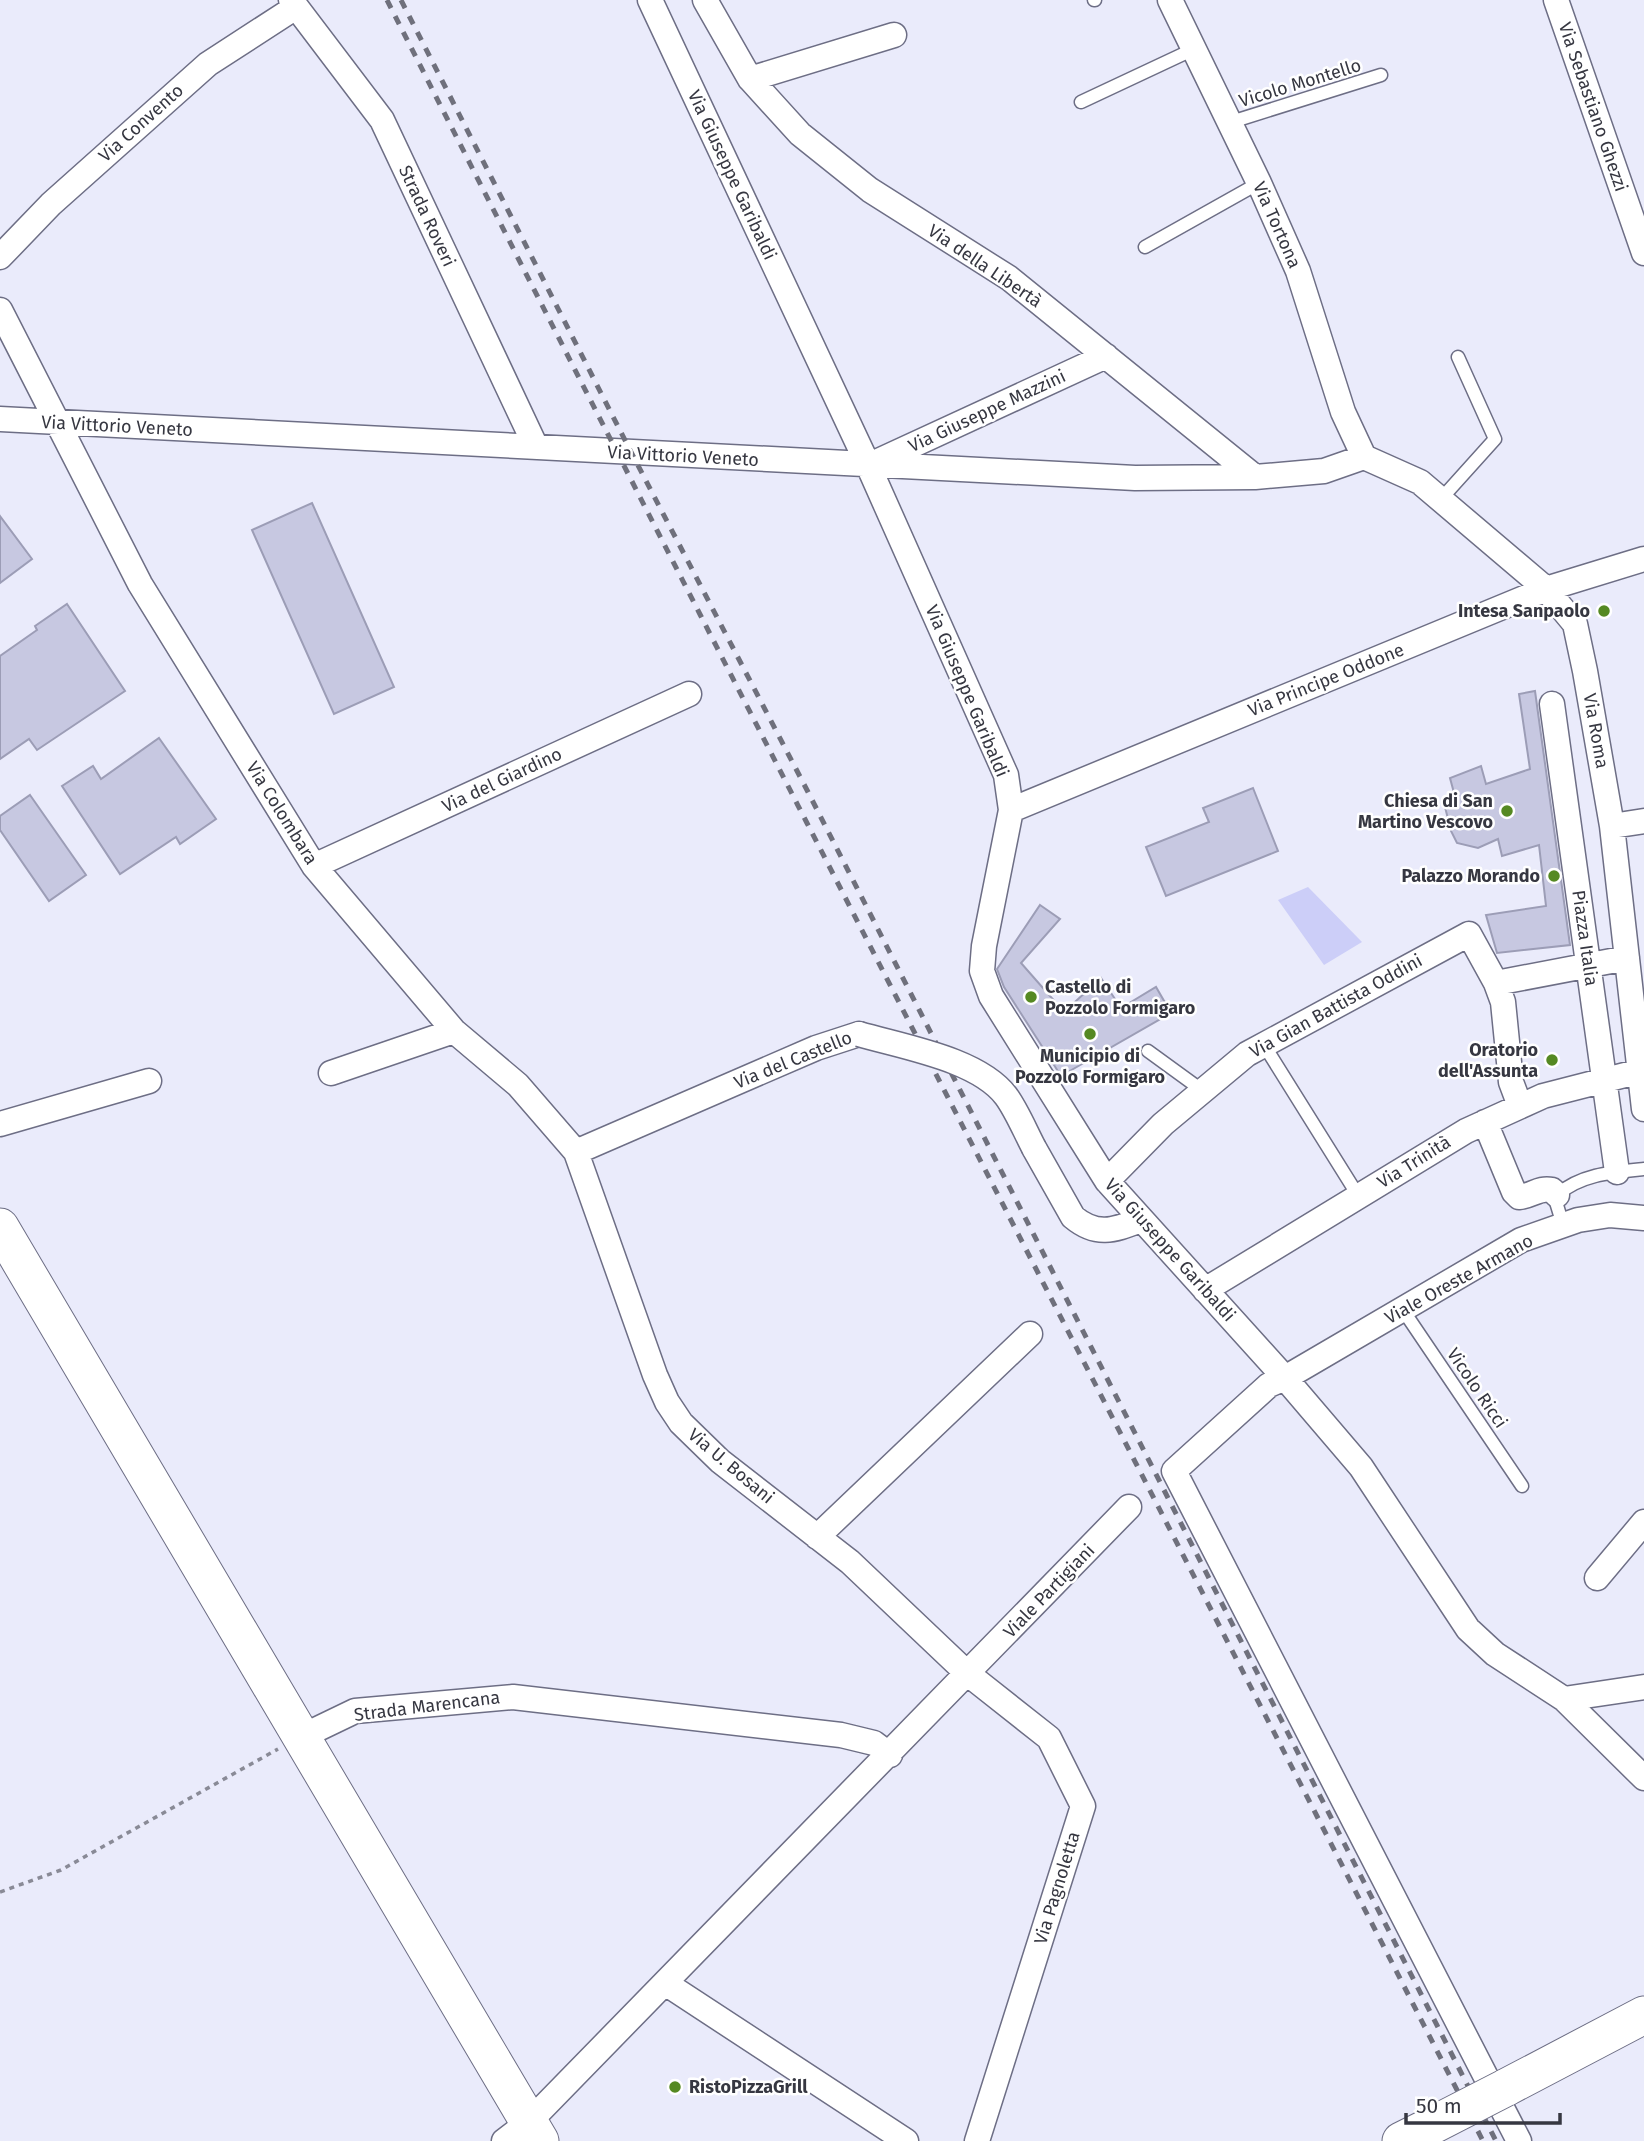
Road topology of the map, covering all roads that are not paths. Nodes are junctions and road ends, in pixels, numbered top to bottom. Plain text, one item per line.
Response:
1 (650, 0) edge
2 (705, 0) edge
3 (1170, 0) edge
4 (1556, 0) edge
5 (294, 3) edge
6 (894, 35) dead end
7 (1194, 49) junction
8 (1381, 75) dead end
9 (750, 79) junction
10 (1081, 102) dead end
11 (1228, 123) junction
12 (1259, 183) junction
13 (1145, 247) dead end
14 (1644, 253) edge
15 (0, 257) edge
16 (0, 310) edge
17 (1106, 356) junction
18 (1458, 357) dead end
19 (0, 419) edge
20 (59, 423) junction
21 (536, 447) junction
22 (1364, 457) junction
23 (868, 465) junction
24 (1255, 477) junction
25 (1441, 499) junction
26 (1644, 559) edge
27 (1546, 589) junction
28 (689, 694) dead end
29 (1552, 704) dead end
30 (1011, 810) junction
31 (1644, 821) edge
32 (1612, 826) junction
33 (314, 866) junction
34 (1627, 958) junction
35 (1589, 966) junction
36 (1496, 983) junction
37 (454, 1031) junction
38 (1264, 1045) junction
39 (1148, 1051) dead end
40 (1642, 1070) edge
41 (331, 1073) dead end
42 (1604, 1080) junction
43 (149, 1081) dead end
44 (1203, 1091) junction
45 (1520, 1106) junction
46 (1644, 1110) edge
47 (1485, 1122) junction
48 (0, 1124) edge
49 (576, 1152) junction
50 (1644, 1169) edge
51 (1617, 1172) junction
52 (1107, 1181) junction
53 (1557, 1195) junction
54 (1359, 1196) junction
55 (1644, 1218) edge
56 (1141, 1220) junction
57 (1563, 1225) junction
58 (2, 1233) edge
59 (1205, 1290) junction
60 (1403, 1310) junction
61 (1030, 1334) dead end
62 (1285, 1378) junction
63 (1522, 1486) dead end
64 (1129, 1507) dead end
65 (1644, 1522) edge
66 (817, 1537) junction
67 (1597, 1578) dead end
68 (968, 1674) junction
69 (1644, 1687) edge
70 (1564, 1699) junction
71 (301, 1737) junction
72 (890, 1755) junction
73 (1644, 1778) edge
74 (665, 1983) junction
75 (1644, 2015) edge
76 (1414, 2134) edge
77 (524, 2135) edge
78 (906, 2141) edge
79 (977, 2141) edge
80 (1519, 2141) edge

1 - 23 street, Via Giuseppe Garibaldi
2 - 9 street
3 - 7 street, Via Tortona
4 - 14 street, Via Sebastiano Ghezzi
5 - 15 street, Via Convento
5 - 21 street, Strada Roveri
6 - 9 street
7 - 10 lane
7 - 11 street, Via Tortona
8 - 11 lane, Vicolo Montello
9 - 17 street, Via della Libertà
11 - 12 street, Via Tortona
12 - 13 lane
12 - 22 street, Via Tortona
16 - 20 street
17 - 23 street, Via Giuseppe Mazzini
17 - 24 street, Via della Libertà
18 - 25 lane
19 - 20 street, Via Vittorio Veneto
20 - 21 street, Via Vittorio Veneto
20 - 33 street, Via Colombara
21 - 23 street, Via Vittorio Veneto
22 - 24 street, Via Vittorio Veneto
22 - 25 street, Via Roma
23 - 24 street, Via Vittorio Veneto
23 - 30 street, Via Giuseppe Garibaldi
25 - 27 street, Via Roma
26 - 27 street, Via Principe Oddone
27 - 30 street, Via Principe Oddone
27 - 32 street, Via Roma
28 - 33 street, Via del Giardino
29 - 35 street, Piazza Italia
30 - 52 street, Via Giuseppe Garibaldi
31 - 32 street
32 - 34 street, Via Roma
33 - 37 street, Via Colombara
34 - 35 street
34 - 40 street, Via Roma
35 - 36 street
35 - 42 street, Piazza Italia
36 - 38 street, Via Gian Battista Oddini
36 - 45 street
37 - 41 street
37 - 49 street, Via Colombara
38 - 44 street, Via Gian Battista Oddini
38 - 54 lane
39 - 44 lane
40 - 42 street, Via Trinità
40 - 46 street, Via Roma
42 - 45 street, Via Trinità
42 - 51 street, Piazza Italia
43 - 48 street
44 - 52 street, Via Gian Battista Oddini
45 - 47 street, Via Trinità
47 - 53 street
47 - 54 street, Via Trinità
49 - 56 street, Via del Castello, bridge
49 - 66 street, Via U. Bosani
50 - 51 lane
51 - 53 lane
52 - 56 street, Via Giuseppe Garibaldi
53 - 57 lane
54 - 59 street, Via Trinità
55 - 57 street, Viale Oreste Armano
56 - 59 street, Via Giuseppe Garibaldi
57 - 60 street, Viale Oreste Armano
58 - 71 main road
59 - 62 street, Via Giuseppe Garibaldi
60 - 62 street, Viale Oreste Armano
60 - 63 lane, Vicolo Ricci
61 - 66 street
62 - 70 street, Via Giuseppe Garibaldi
62 - 80 street, Viale Oreste Armano
64 - 68 street, Viale Partigiani
65 - 67 street
66 - 68 street, Via U. Bosani
68 - 72 street, Viale Partigiani
68 - 79 street, Via Pagnoletta
69 - 70 street
70 - 73 street, Via Giuseppe Garibaldi
71 - 72 street, Strada Marencana
71 - 77 main road
72 - 74 street, Viale Partigiani
74 - 77 street, Viale Partigiani
74 - 78 street
75 - 76 main road, bridge

